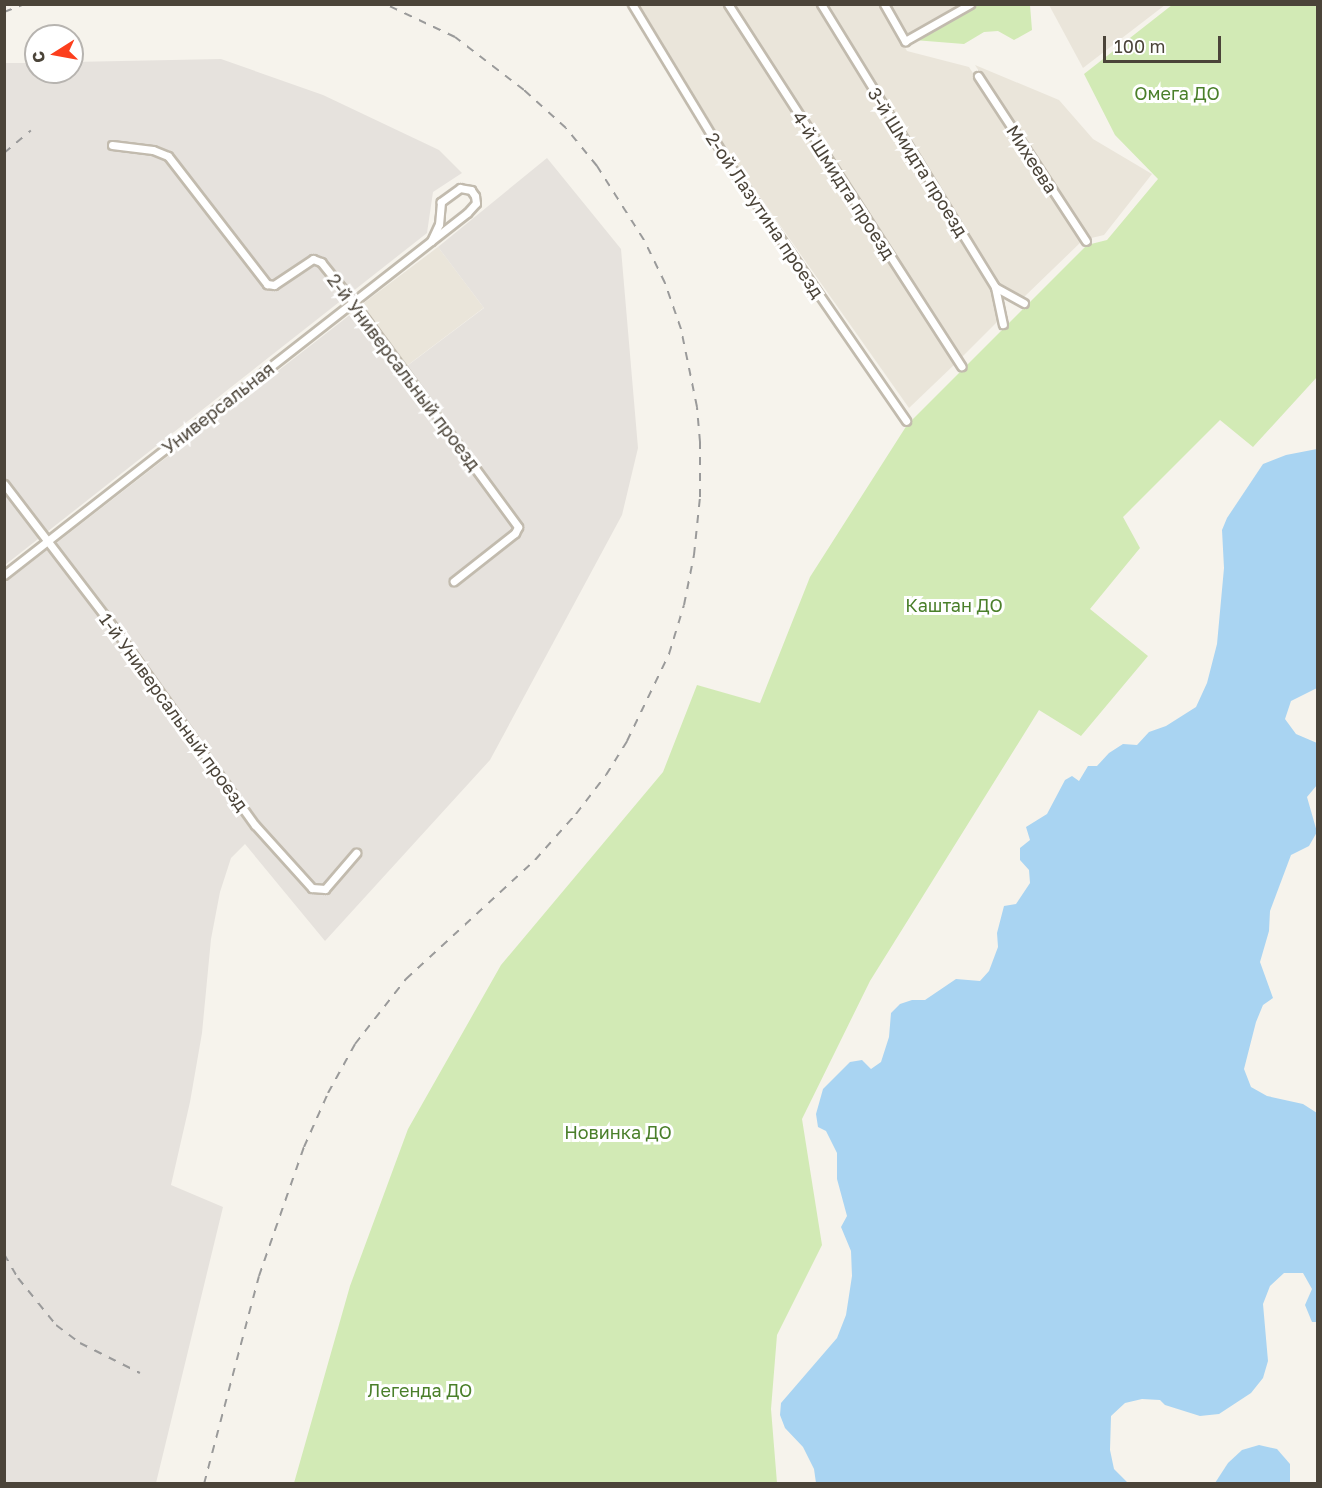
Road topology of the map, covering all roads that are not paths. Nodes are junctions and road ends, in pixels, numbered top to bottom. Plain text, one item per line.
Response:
1 (632, 4) edge
2 (728, 4) edge
3 (821, 4) edge
4 (884, 4) edge
5 (970, 4) edge
6 (978, 76) dead end
7 (112, 145) dead end
8 (431, 241) junction
9 (1086, 241) dead end
10 (995, 287) junction
11 (353, 302) junction
12 (1024, 303) dead end
13 (1003, 324) dead end
14 (961, 366) dead end
15 (906, 421) dead end
16 (4, 484) edge
17 (48, 540) junction
18 (4, 574) edge
19 (454, 581) dead end
20 (356, 853) dead end

1 - 15 street, 2-ой Лазутина проезд
2 - 14 street, 4-й Шмидта проезд
3 - 10 street, 3-й Шмидта проезд
4 - 5 street
6 - 9 street, Михеева
7 - 11 street, 2-й Универсальный проезд
8 - 8 street, Универсальная
8 - 11 street, Универсальная
10 - 12 street
10 - 13 street, 3-й Шмидта проезд
11 - 17 street, Универсальная
11 - 19 street, 2-й Универсальный проезд
16 - 17 street, 1-й Универсальный проезд
17 - 18 street, Универсальная
17 - 20 street, 1-й Универсальный проезд

